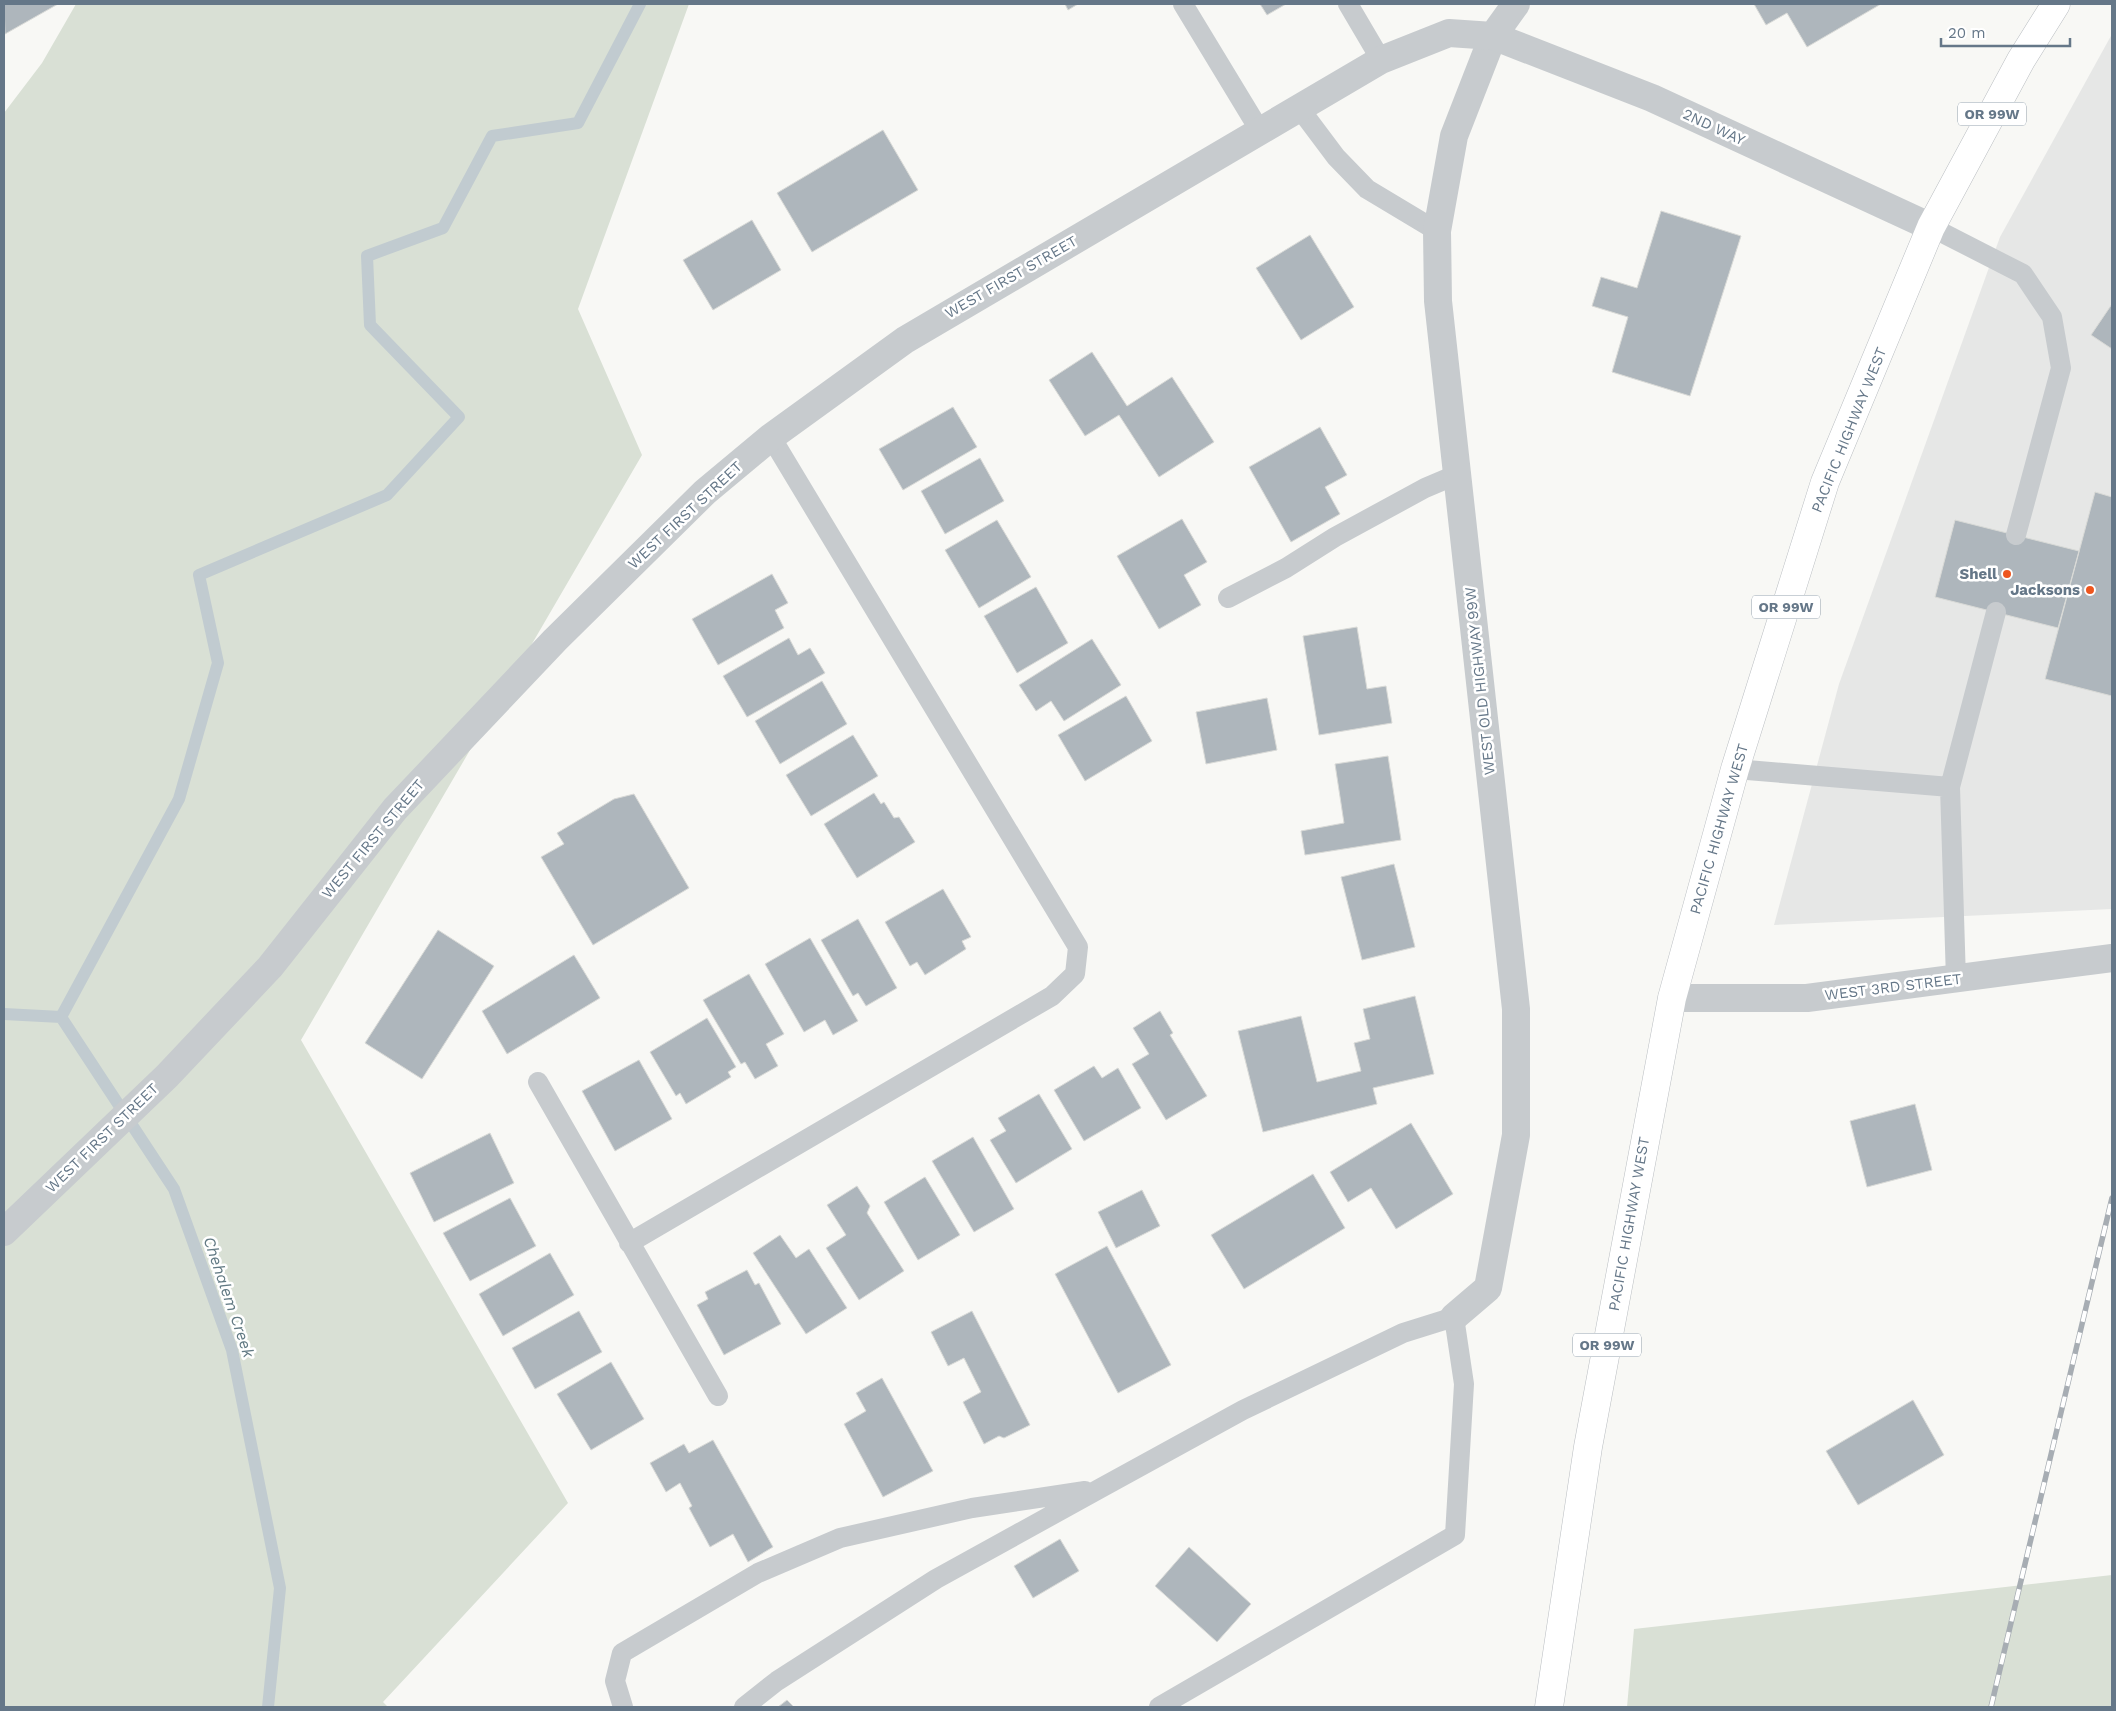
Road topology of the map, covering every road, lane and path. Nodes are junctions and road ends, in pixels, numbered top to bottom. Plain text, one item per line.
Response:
1 (1183, 4) edge
2 (1348, 4) edge
3 (1516, 4) edge
4 (2056, 4) edge
5 (1493, 36) junction
6 (1381, 60) junction
7 (1300, 109) junction
8 (1260, 132) junction
9 (1931, 227) junction
10 (1438, 230) junction
11 (771, 438) junction
12 (1458, 474) junction
13 (2016, 535) dead end
14 (1228, 598) dead end
15 (1996, 612) dead end
16 (1735, 769) junction
17 (1950, 787) junction
18 (2112, 958) edge
19 (1956, 980) junction
20 (1672, 998) junction
21 (538, 1082) dead end
22 (4, 1232) edge
23 (629, 1243) junction
24 (1454, 1317) junction
25 (718, 1396) dead end
26 (1100, 1489) junction
27 (1550, 1701) edge
28 (623, 1707) edge
29 (744, 1707) edge
30 (1159, 1707) edge

1 - 8 lane
2 - 6 lane
3 - 5 street
4 - 9 main road, PACIFIC HIGHWAY WEST / OR 99W
5 - 6 street, WEST FIRST STREET
5 - 9 street, 2ND WAY
5 - 10 street, WEST OLD HIGHWAY 99W
6 - 7 street, WEST FIRST STREET
7 - 8 street, WEST FIRST STREET
7 - 10 lane
8 - 11 street, WEST FIRST STREET
9 - 13 lane
9 - 16 main road, PACIFIC HIGHWAY WEST / OR 99W
10 - 12 street, WEST OLD HIGHWAY 99W
11 - 22 street, WEST FIRST STREET
11 - 23 lane
12 - 14 lane
12 - 24 street, WEST OLD HIGHWAY 99W
15 - 17 lane
16 - 17 lane
16 - 20 main road, PACIFIC HIGHWAY WEST / OR 99W
17 - 19 lane
18 - 19 street, WEST 3RD STREET
19 - 20 street, WEST 3RD STREET
20 - 27 main road, PACIFIC HIGHWAY WEST / OR 99W
21 - 23 lane
23 - 25 lane
24 - 26 lane
24 - 30 lane
26 - 28 lane
26 - 29 lane

